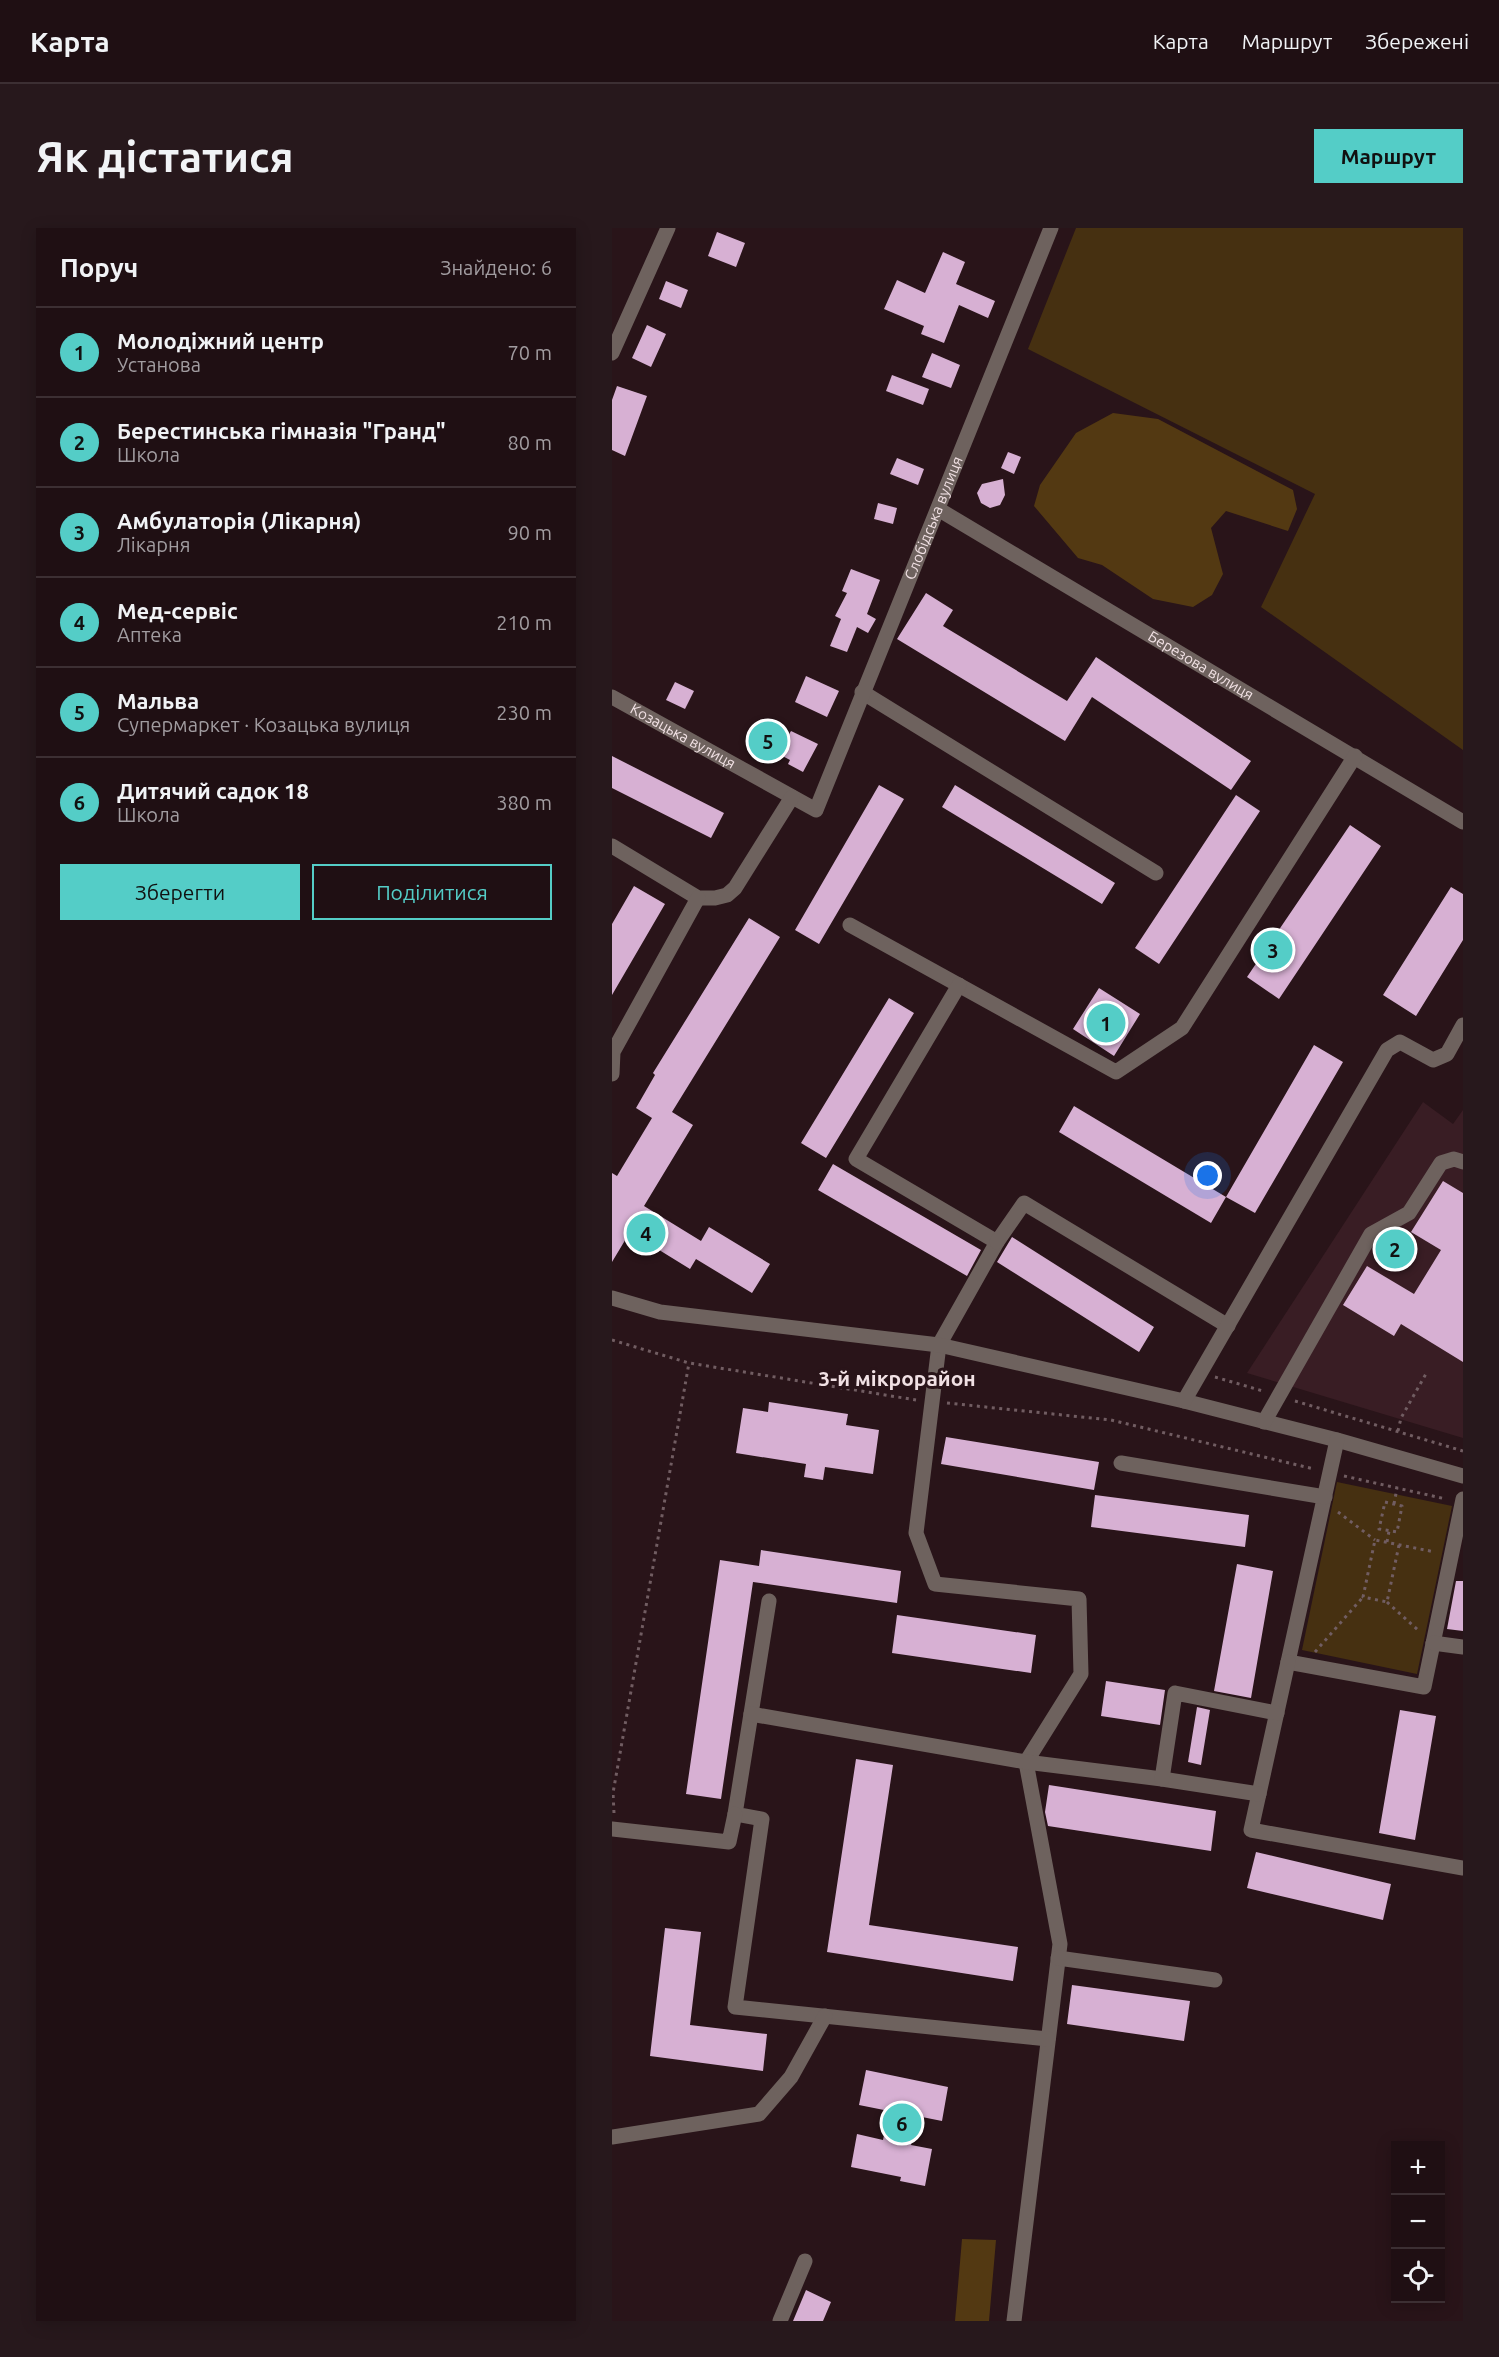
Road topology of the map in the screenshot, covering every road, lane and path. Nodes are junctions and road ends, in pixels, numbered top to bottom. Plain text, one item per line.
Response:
1 (668, 228) edge
2 (1051, 228) edge
3 (612, 352) edge
4 (938, 509) junction
5 (862, 692) junction
6 (612, 697) edge
7 (1354, 756) junction
8 (792, 796) junction
9 (816, 810) joint
10 (1463, 822) edge
11 (612, 846) edge
12 (1156, 873) dead end
13 (698, 898) junction
14 (850, 925) dead end
15 (958, 985) junction
16 (1463, 1025) edge
17 (612, 1074) edge
18 (1463, 1161) edge
19 (997, 1242) junction
20 (612, 1298) edge
21 (1228, 1326) junction
22 (612, 1340) edge
23 (939, 1345) junction
24 (688, 1363) junction
25 (1427, 1372) dead end
26 (1202, 1373) junction
27 (1267, 1392) dead end
28 (1289, 1399) dead end
29 (1184, 1401) junction
30 (931, 1402) junction
31 (1264, 1422) junction
32 (1398, 1431) junction
33 (1337, 1440) junction
34 (1463, 1451) edge
35 (1121, 1463) dead end
36 (1330, 1473) junction
37 (1463, 1476) edge
38 (1397, 1488) junction
39 (1325, 1499) junction
40 (1463, 1501) edge
41 (1394, 1504) junction
42 (1389, 1531) junction
43 (1375, 1540) junction
44 (1387, 1542) junction
45 (1399, 1545) junction
46 (1451, 1555) junction
47 (1363, 1597) junction
48 (769, 1601) dead end
49 (1387, 1602) junction
50 (1433, 1643) junction
51 (1463, 1647) edge
52 (1288, 1662) junction
53 (1304, 1665) junction
54 (1277, 1713) junction
55 (751, 1714) junction
56 (1026, 1762) junction
57 (1161, 1779) junction
58 (1259, 1794) junction
59 (735, 1814) junction
60 (613, 1829) edge
61 (1463, 1868) edge
62 (1058, 1958) junction
63 (1215, 1980) dead end
64 (825, 2016) junction
65 (1048, 2039) junction
66 (612, 2137) edge
67 (805, 2261) dead end
68 (780, 2321) edge
69 (1014, 2321) edge

1 - 3 street
2 - 4 street, Слобідська вулиця
4 - 5 street, Слобідська вулиця
4 - 7 street, Березова вулиця
5 - 9 street, Слобідська вулиця
5 - 12 street
6 - 8 street, Козацька вулиця
7 - 10 street, Березова вулиця
7 - 15 street
8 - 9 street, Козацька вулиця
8 - 13 street
11 - 13 street
13 - 17 street
14 - 15 street
15 - 19 street
16 - 21 street
18 - 31 street
19 - 21 street
19 - 23 street
20 - 23 street
21 - 26 street
22 - 24 path
23 - 29 street
23 - 30 street
24 - 30 path
24 - 60 path
25 - 32 path
26 - 27 path
26 - 29 street
28 - 32 path
29 - 31 street
30 - 36 path
30 - 56 street
31 - 33 street
32 - 34 path
33 - 36 street
33 - 37 street
35 - 39 street
36 - 38 path
36 - 39 street
38 - 40 path
38 - 41 path
39 - 43 path
39 - 52 street
40 - 46 street
41 - 42 path
41 - 42 path
42 - 44 path
43 - 44 path
43 - 47 path
44 - 45 path
45 - 46 path
45 - 49 path
46 - 50 street
47 - 49 path
47 - 53 path
48 - 55 street
49 - 50 path
50 - 51 street
50 - 53 street
52 - 53 street
52 - 54 street
54 - 57 street
54 - 58 street
55 - 56 street
55 - 59 street
56 - 57 street
56 - 62 street
57 - 58 street
58 - 61 street
59 - 60 street
59 - 64 street
62 - 63 street
62 - 65 street
64 - 65 street
64 - 66 street
65 - 69 street
67 - 68 street

